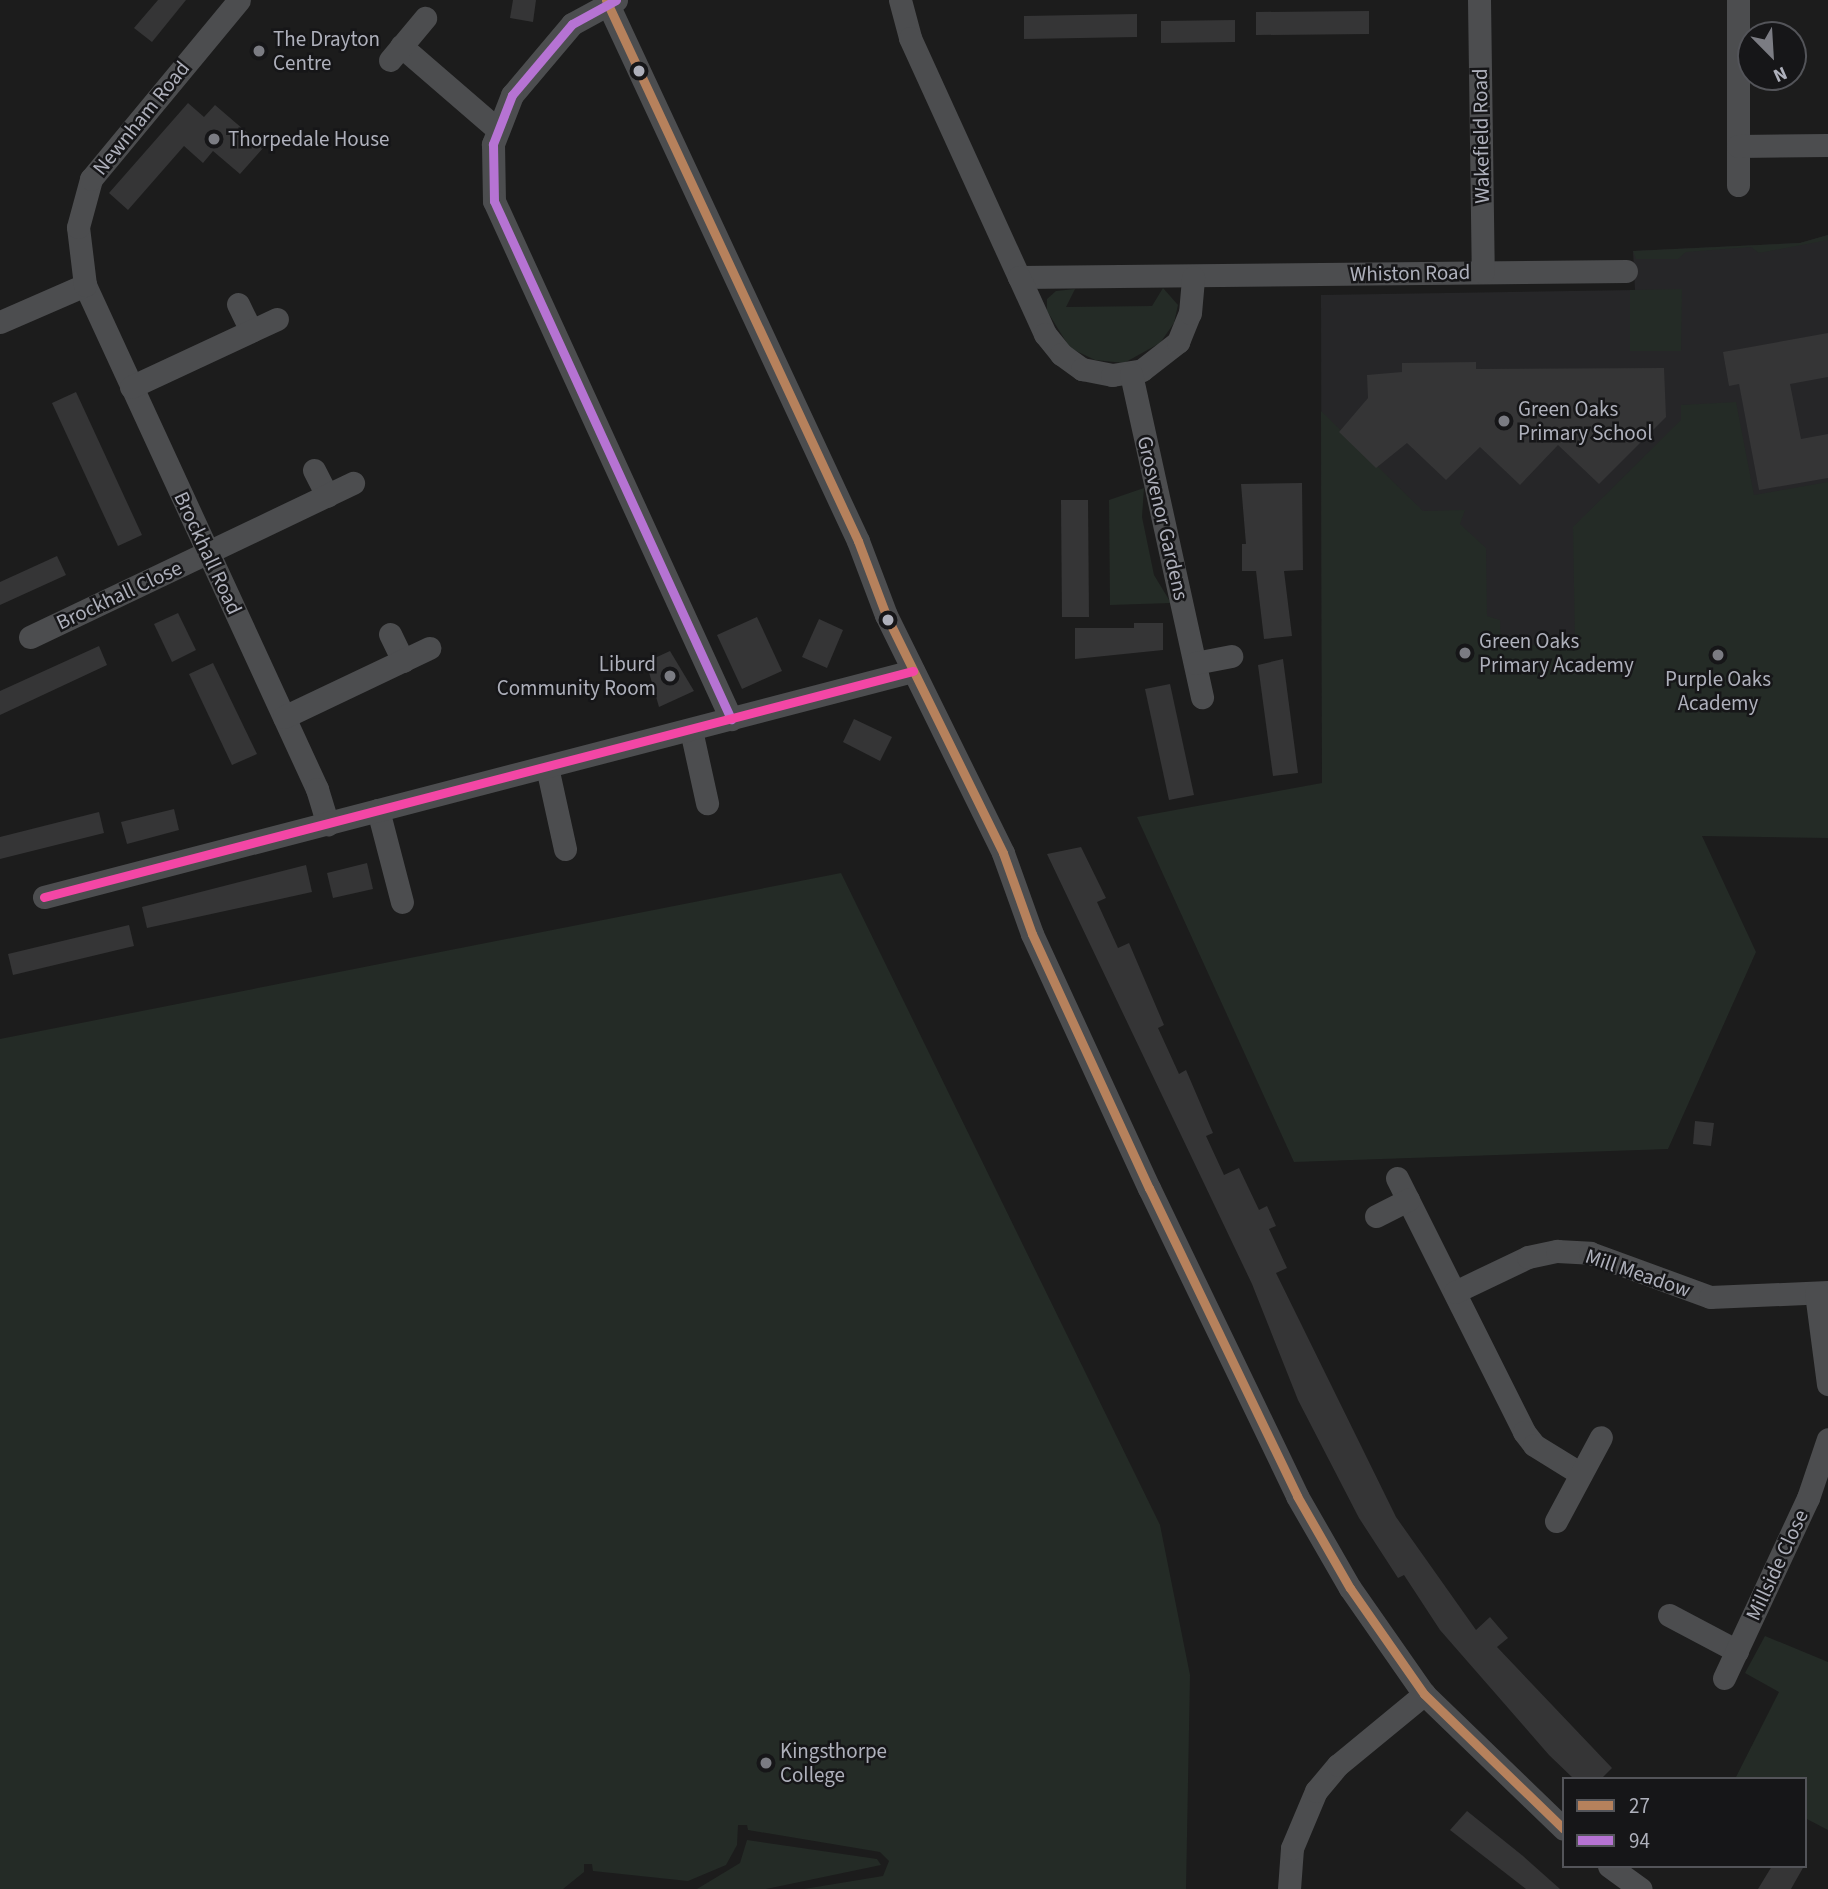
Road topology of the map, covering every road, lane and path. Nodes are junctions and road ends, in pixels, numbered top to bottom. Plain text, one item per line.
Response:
1 (239, 0) edge
2 (901, 0) edge
3 (1479, 0) edge
4 (1738, 0) edge
5 (609, 1) edge
6 (425, 18) dead end
7 (496, 128) junction
8 (1828, 145) edge
9 (1738, 146) junction
10 (1738, 186) dead end
11 (1626, 271) dead end
12 (1483, 272) junction
13 (1193, 277) junction
14 (1019, 278) junction
15 (85, 285) junction
16 (238, 304) dead end
17 (277, 318) dead end
18 (0, 322) edge
19 (251, 331) junction
20 (1131, 374) junction
21 (131, 387) junction
22 (314, 470) dead end
23 (353, 483) dead end
24 (327, 496) junction
25 (209, 552) junction
26 (390, 635) dead end
27 (30, 637) dead end
28 (429, 648) dead end
29 (1231, 656) dead end
30 (403, 661) junction
31 (1195, 663) junction
32 (913, 671) junction
33 (1202, 697) dead end
34 (284, 717) junction
35 (731, 719) junction
36 (691, 730) junction
37 (547, 767) junction
38 (707, 803) dead end
39 (378, 810) junction
40 (328, 824) junction
41 (565, 849) dead end
42 (44, 897) dead end
43 (402, 902) dead end
44 (1397, 1178) dead end
45 (1408, 1200) junction
46 (1376, 1216) dead end
47 (1455, 1292) junction
48 (1822, 1292) edge
49 (1828, 1384) edge
50 (1601, 1437) dead end
51 (1828, 1439) edge
52 (1581, 1474) junction
53 (1556, 1521) dead end
54 (1669, 1615) dead end
55 (1737, 1651) junction
56 (1724, 1678) dead end
57 (1424, 1694) junction
58 (1562, 1827) edge
59 (1612, 1868) edge
60 (1289, 1889) edge
61 (1641, 1889) edge

1 - 15 street, Newnham Road
2 - 14 street
3 - 12 street, Wakefield Road
4 - 9 street
5 - 7 street
5 - 32 street
6 - 7 street
7 - 35 street
8 - 9 street
9 - 10 street
11 - 12 street, Whiston Road
12 - 13 street, Whiston Road
13 - 14 street, Whiston Road
13 - 20 street
14 - 20 street
15 - 18 street
15 - 21 street, Brockhall Road
16 - 19 street
17 - 19 street
19 - 21 street
20 - 31 street, Grosvenor Gardens
21 - 25 street, Brockhall Road
22 - 24 street
23 - 24 street, Brockhall Close
24 - 25 street, Brockhall Close
25 - 27 street, Brockhall Close
25 - 34 street, Brockhall Road
26 - 30 street
28 - 30 street
29 - 31 street
30 - 34 street
31 - 33 street, Grosvenor Gardens
32 - 35 street
32 - 57 street
34 - 40 street, Brockhall Road
35 - 36 street
36 - 37 street
36 - 38 street
37 - 39 street
37 - 41 street
39 - 40 street
39 - 43 street
40 - 42 street
44 - 45 street
45 - 46 street
45 - 47 street
47 - 48 street, Mill Meadow
47 - 52 street
48 - 49 street
50 - 52 street
51 - 55 street, Millside Close
52 - 53 street
54 - 55 street
55 - 56 street, Millside Close
57 - 58 street
57 - 60 street
59 - 61 street

